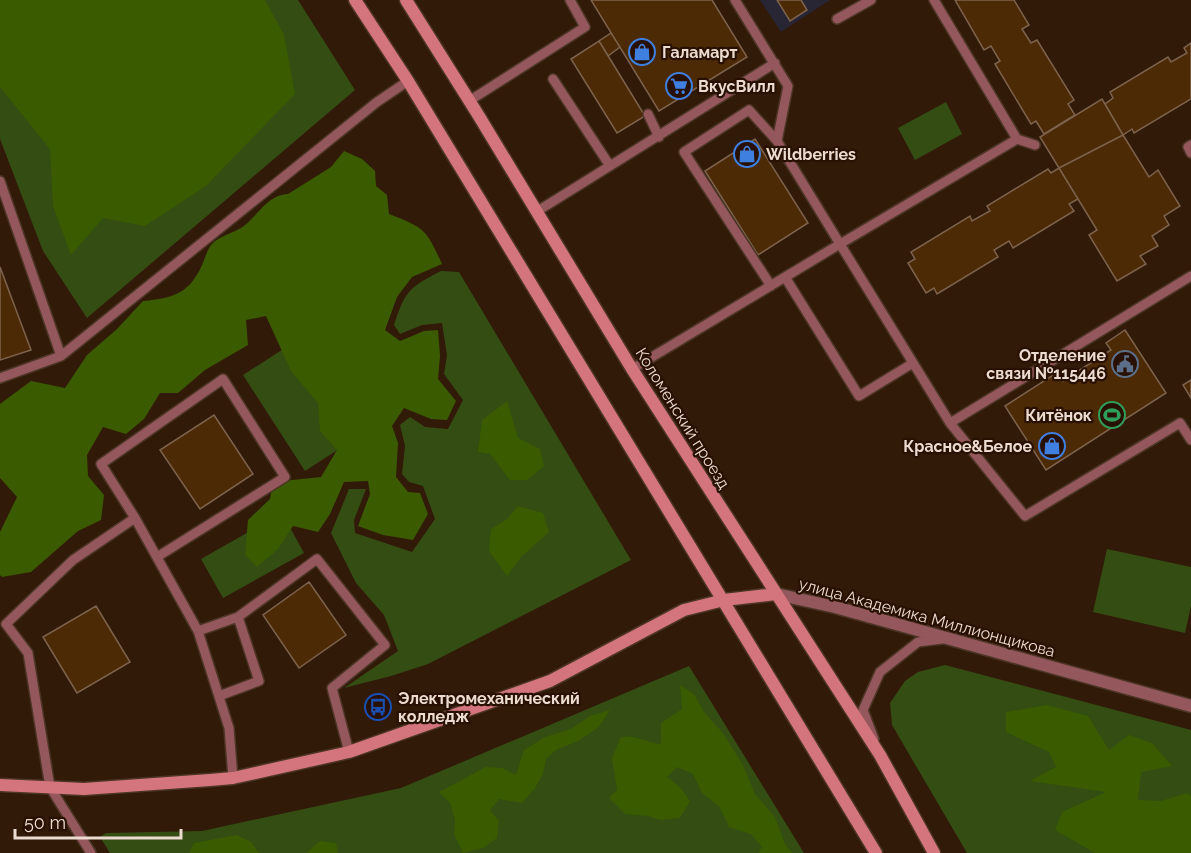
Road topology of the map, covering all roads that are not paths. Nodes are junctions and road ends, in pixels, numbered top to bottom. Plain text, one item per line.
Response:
1 (355, 0) edge
2 (405, 0) edge
3 (570, 0) edge
4 (735, 0) edge
5 (871, 0) edge
6 (934, 0) edge
7 (837, 19) dead end
8 (775, 63) junction
9 (553, 79) dead end
10 (408, 81) junction
11 (469, 101) junction
12 (648, 114) dead end
13 (659, 137) junction
14 (1017, 139) junction
15 (777, 141) junction
16 (1035, 145) dead end
17 (1191, 145) edge
18 (1191, 153) edge
19 (610, 166) junction
20 (0, 181) edge
21 (536, 212) junction
22 (840, 244) junction
23 (1191, 276) edge
24 (785, 277) junction
25 (771, 286) junction
26 (61, 356) junction
27 (913, 363) junction
28 (632, 369) junction
29 (0, 378) edge
30 (950, 423) junction
31 (1191, 440) edge
32 (135, 518) junction
33 (157, 557) junction
34 (776, 594) junction
35 (724, 600) junction
36 (238, 617) junction
37 (3, 623) edge
38 (198, 630) junction
39 (944, 639) junction
40 (219, 696) junction
41 (1191, 706) edge
42 (349, 752) junction
43 (880, 755) junction
44 (233, 778) junction
45 (0, 785) edge
46 (50, 787) junction
47 (91, 853) edge
48 (876, 853) edge
49 (934, 853) edge

1 - 10 main road
2 - 11 main road, Коломенский проезд
3 - 11 lane
4 - 8 lane
5 - 7 lane
6 - 14 lane
8 - 13 lane
8 - 15 lane
9 - 19 lane
10 - 26 lane
10 - 35 main road
11 - 21 main road, Коломенский проезд
12 - 13 lane
13 - 19 lane
14 - 16 lane
14 - 22 lane
15 - 22 lane
15 - 25 lane
17 - 18 lane
19 - 21 lane
20 - 26 lane
21 - 28 main road, Коломенский проезд
22 - 24 lane
22 - 27 lane
23 - 30 lane
24 - 25 lane
24 - 27 lane
25 - 28 lane
26 - 29 lane
27 - 30 lane
28 - 34 main road, Коломенский проезд
30 - 31 lane
32 - 33 lane
32 - 33 lane
32 - 37 lane
33 - 38 lane
34 - 35 main road, улица Академика Миллионщикова
34 - 39 street, улица Академика Миллионщикова
34 - 43 main road, Коломенский проезд
35 - 42 main road, улица Академика Миллионщикова
35 - 48 main road
36 - 38 lane
36 - 40 lane
36 - 42 lane
37 - 46 lane
38 - 40 lane
39 - 41 street, улица Академика Миллионщикова
39 - 43 lane
40 - 44 lane
42 - 44 main road, улица Академика Миллионщикова
43 - 49 main road, Коломенский проезд
44 - 46 main road, улица Академика Миллионщикова
45 - 46 main road, улица Академика Миллионщикова
46 - 47 lane

